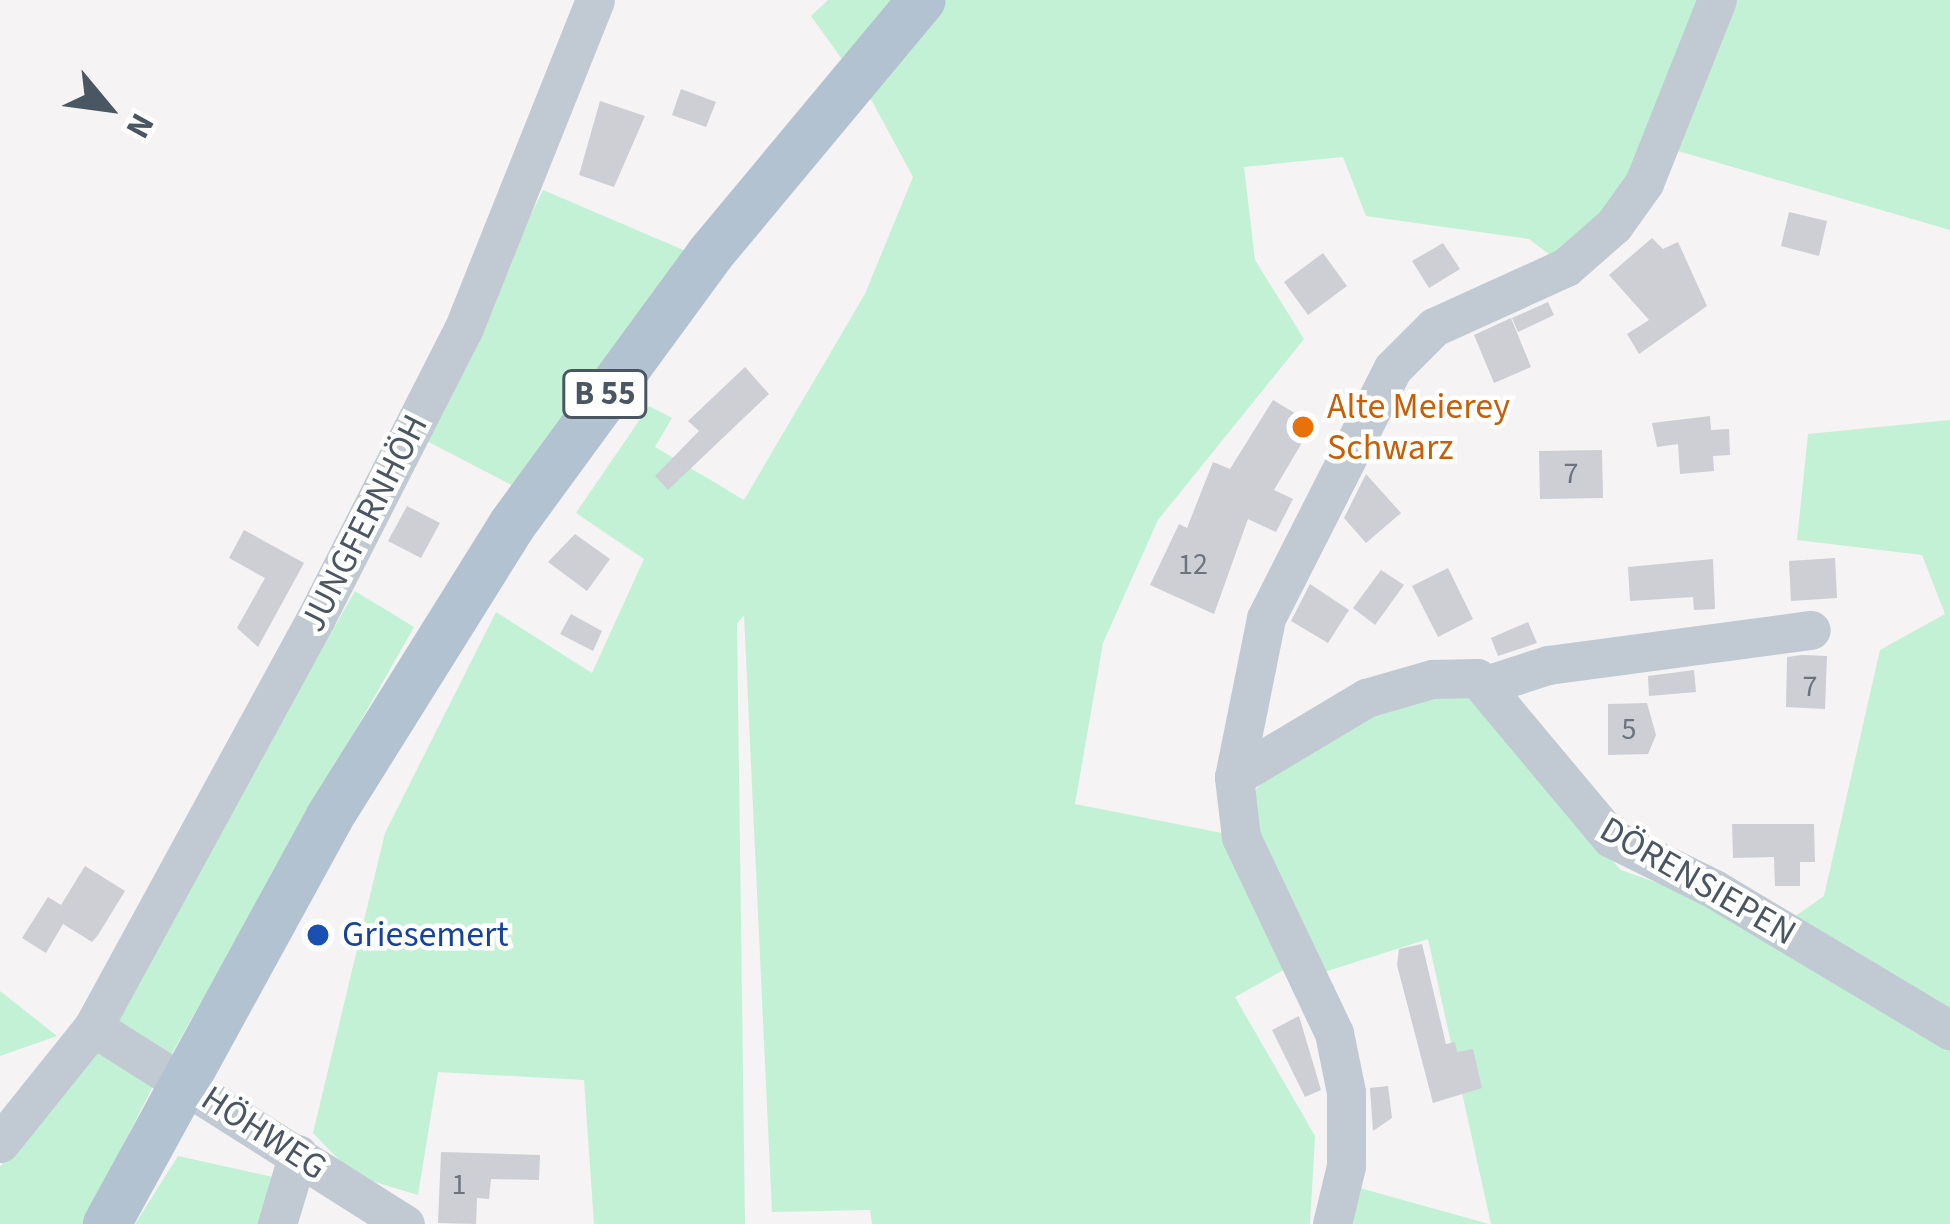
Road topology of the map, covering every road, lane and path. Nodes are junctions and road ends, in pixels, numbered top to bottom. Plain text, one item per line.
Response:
1 (596, 0) edge
2 (922, 0) edge
3 (1717, 0) edge
4 (1811, 630) dead end
5 (1490, 684) junction
6 (1234, 777) junction
7 (93, 1027) junction
8 (1950, 1030) edge
9 (183, 1081) junction
10 (0, 1142) edge
11 (298, 1154) junction
12 (107, 1224) edge
13 (277, 1224) edge
14 (405, 1224) edge
15 (1331, 1224) edge

1 - 7 street, JUNGFERNHÖH
2 - 9 main road, B 55
3 - 6 street
4 - 5 street
5 - 6 street
5 - 8 street, DÖRENSIEPEN
6 - 15 street
7 - 9 street, HÖHWEG
7 - 10 street, JUNGFERNHÖH
9 - 11 street, HÖHWEG
9 - 12 main road, B 55
11 - 13 street
11 - 14 street, HÖHWEG

